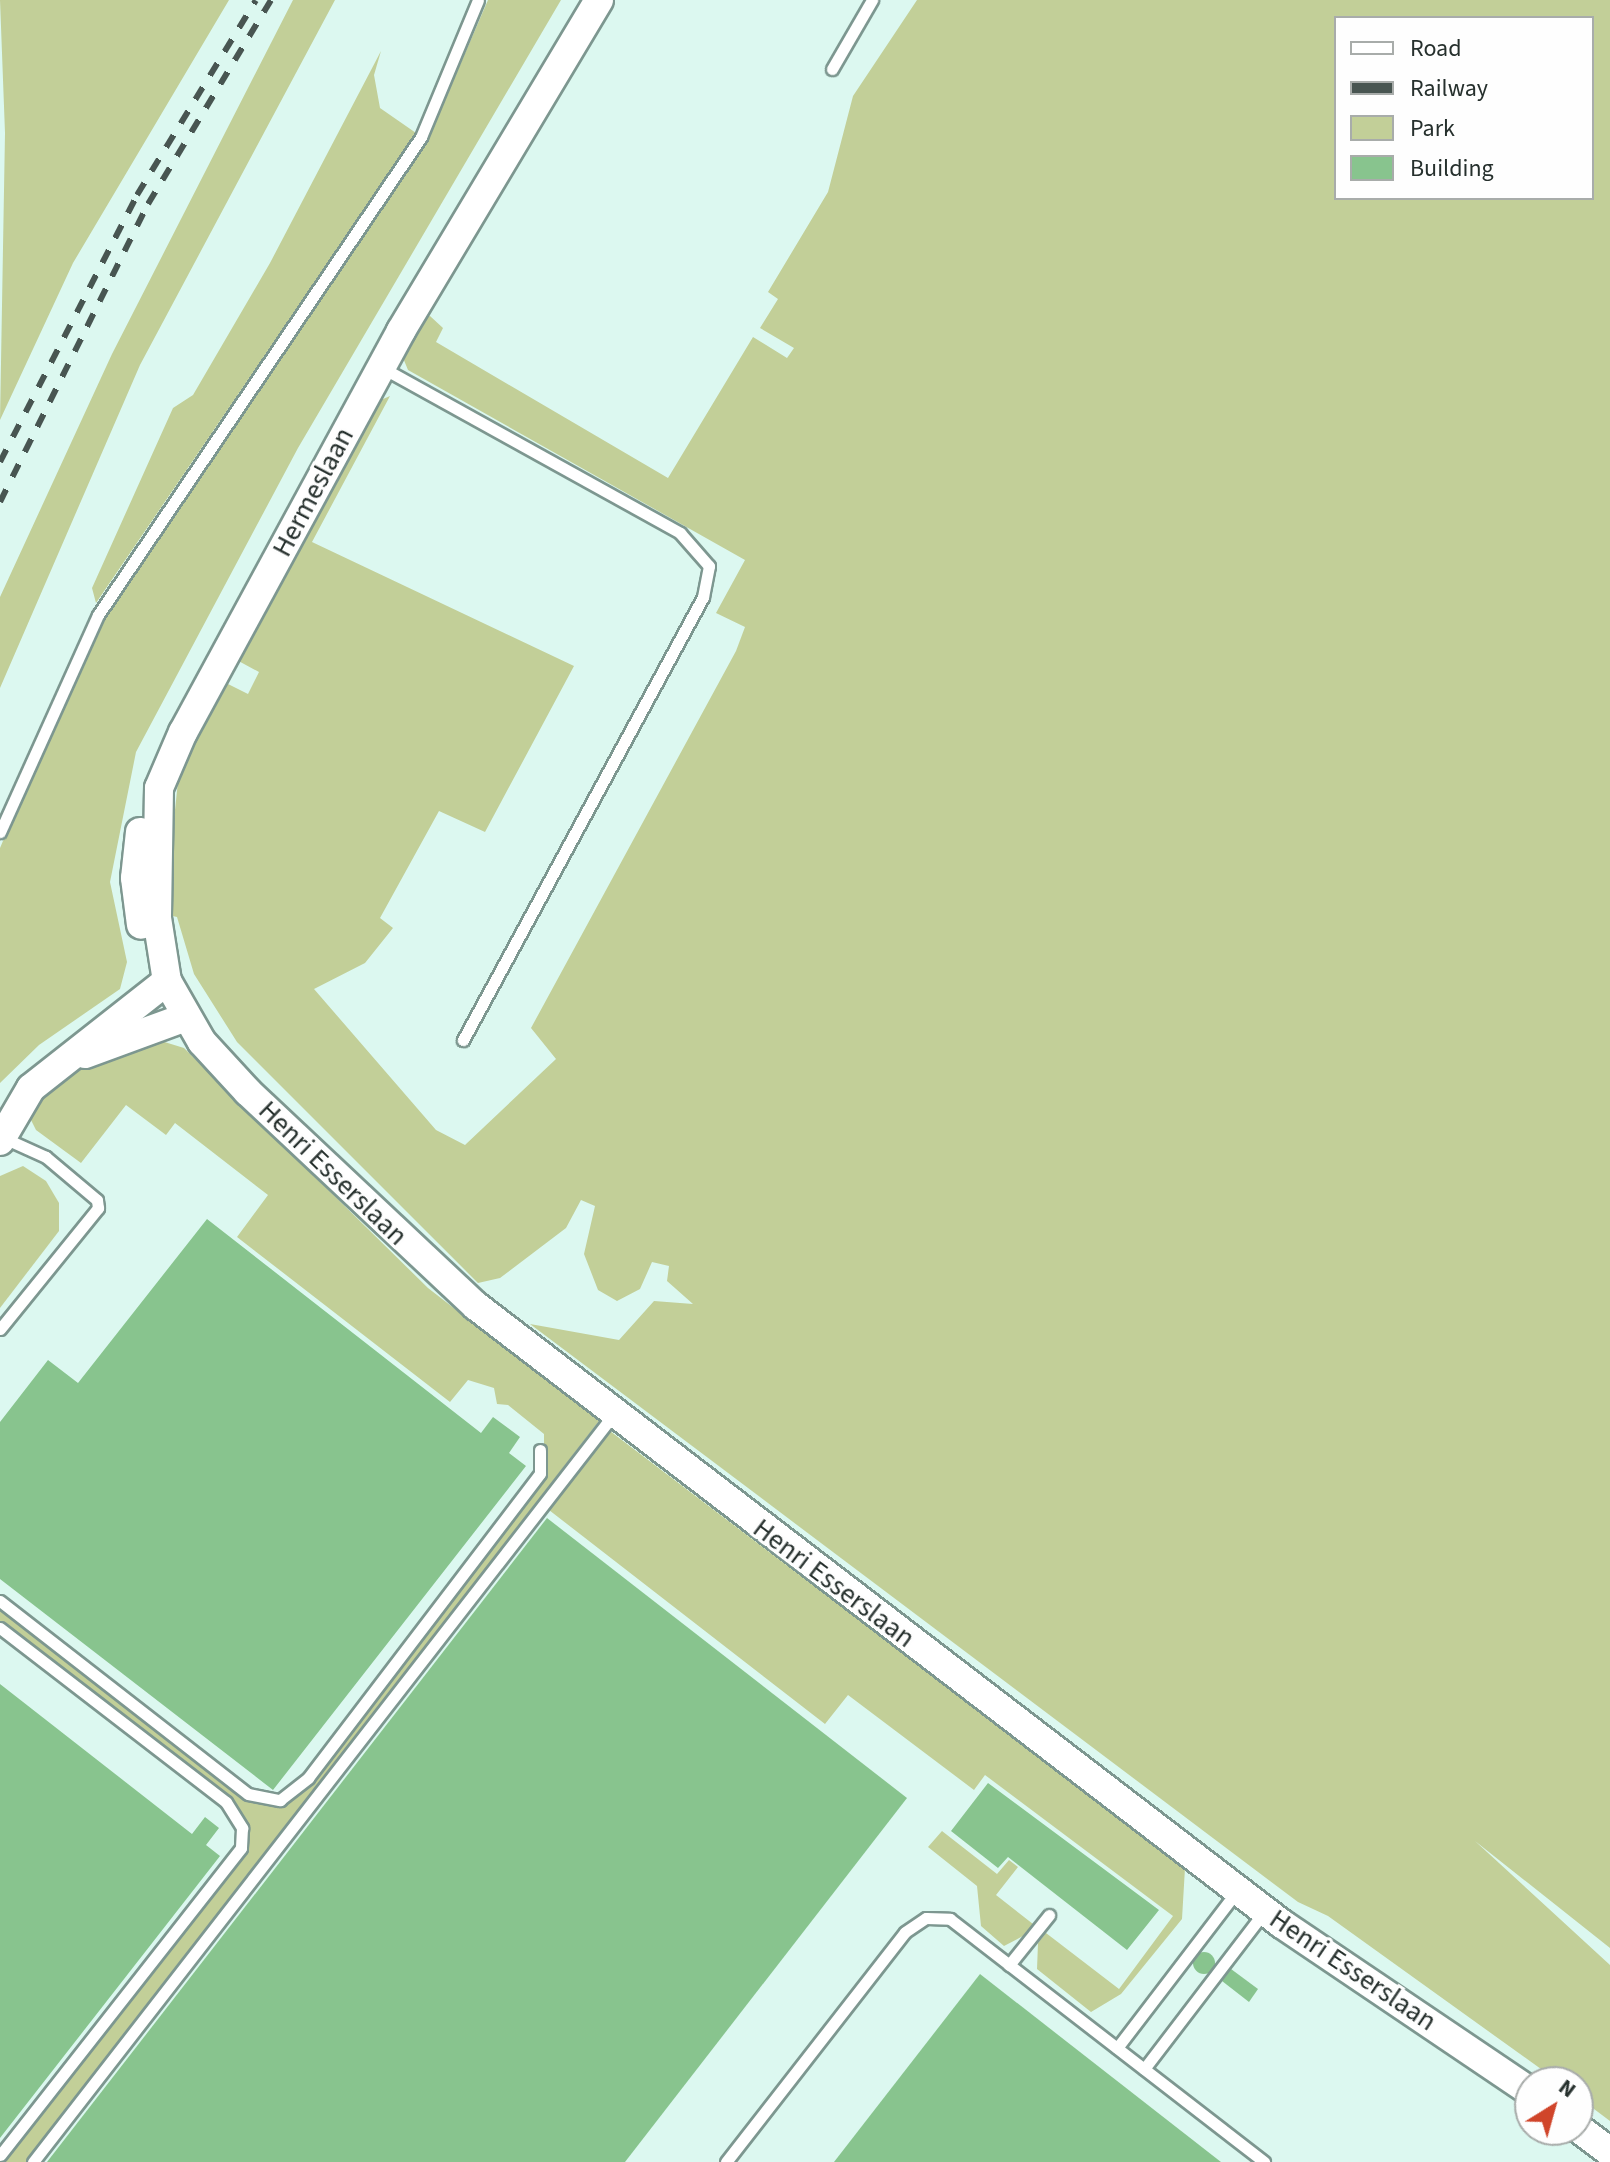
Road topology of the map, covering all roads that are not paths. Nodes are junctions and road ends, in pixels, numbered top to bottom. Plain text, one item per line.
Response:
1 (478, 0) edge
2 (599, 0) edge
3 (872, 0) edge
4 (832, 69) dead end
5 (381, 367) junction
6 (0, 832) edge
7 (167, 981) junction
8 (186, 1017) junction
9 (463, 1040) dead end
10 (59, 1064) junction
11 (1, 1139) edge
12 (0, 1329) edge
13 (613, 1415) junction
14 (540, 1450) dead end
15 (0, 1601) edge
16 (0, 1628) edge
17 (1238, 1890) junction
18 (1265, 1911) junction
19 (1049, 1915) dead end
20 (1009, 1965) junction
21 (1117, 2048) junction
22 (1144, 2069) junction
23 (1514, 2080) edge
24 (0, 2155) edge
25 (33, 2162) edge
26 (726, 2162) edge
27 (1264, 2162) edge

1 - 6 lane
2 - 5 street, Hermeslaan
3 - 4 lane
5 - 7 street, Hermeslaan
5 - 9 lane
7 - 8 street
7 - 10 street
8 - 10 street
8 - 13 street, Henri Esserslaan
10 - 11 street
11 - 12 lane
13 - 17 street, Henri Esserslaan
13 - 25 lane
14 - 15 lane
16 - 24 lane
17 - 18 street, Henri Esserslaan
17 - 21 lane
18 - 22 lane
18 - 23 street, Henri Esserslaan
19 - 20 lane
20 - 21 lane
20 - 26 lane
21 - 22 lane
22 - 27 lane

